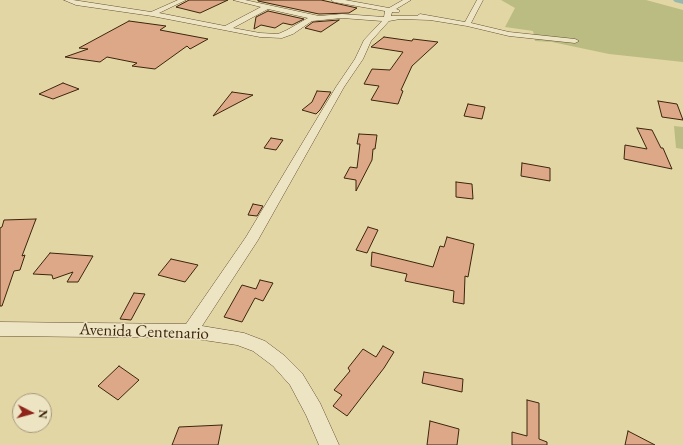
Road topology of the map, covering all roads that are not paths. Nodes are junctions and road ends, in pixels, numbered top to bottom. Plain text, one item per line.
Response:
1 (67, 0) edge
2 (183, 0) edge
3 (237, 0) edge
4 (334, 0) edge
5 (408, 0) edge
6 (480, 0) edge
7 (267, 7) junction
8 (152, 14) junction
9 (388, 14) junction
10 (323, 18) junction
11 (467, 24) junction
12 (227, 28) junction
13 (575, 41) dead end
14 (0, 329) edge
15 (190, 331) junction
16 (329, 445) edge

1 - 8 street
2 - 8 street
3 - 7 street
4 - 9 street
5 - 9 street
6 - 11 street
7 - 10 street
7 - 12 street
8 - 12 street
9 - 10 street
9 - 11 street
9 - 15 street
10 - 12 street
11 - 13 street
14 - 15 street, Avenida Centenario
15 - 16 street, Avenida Centenario

